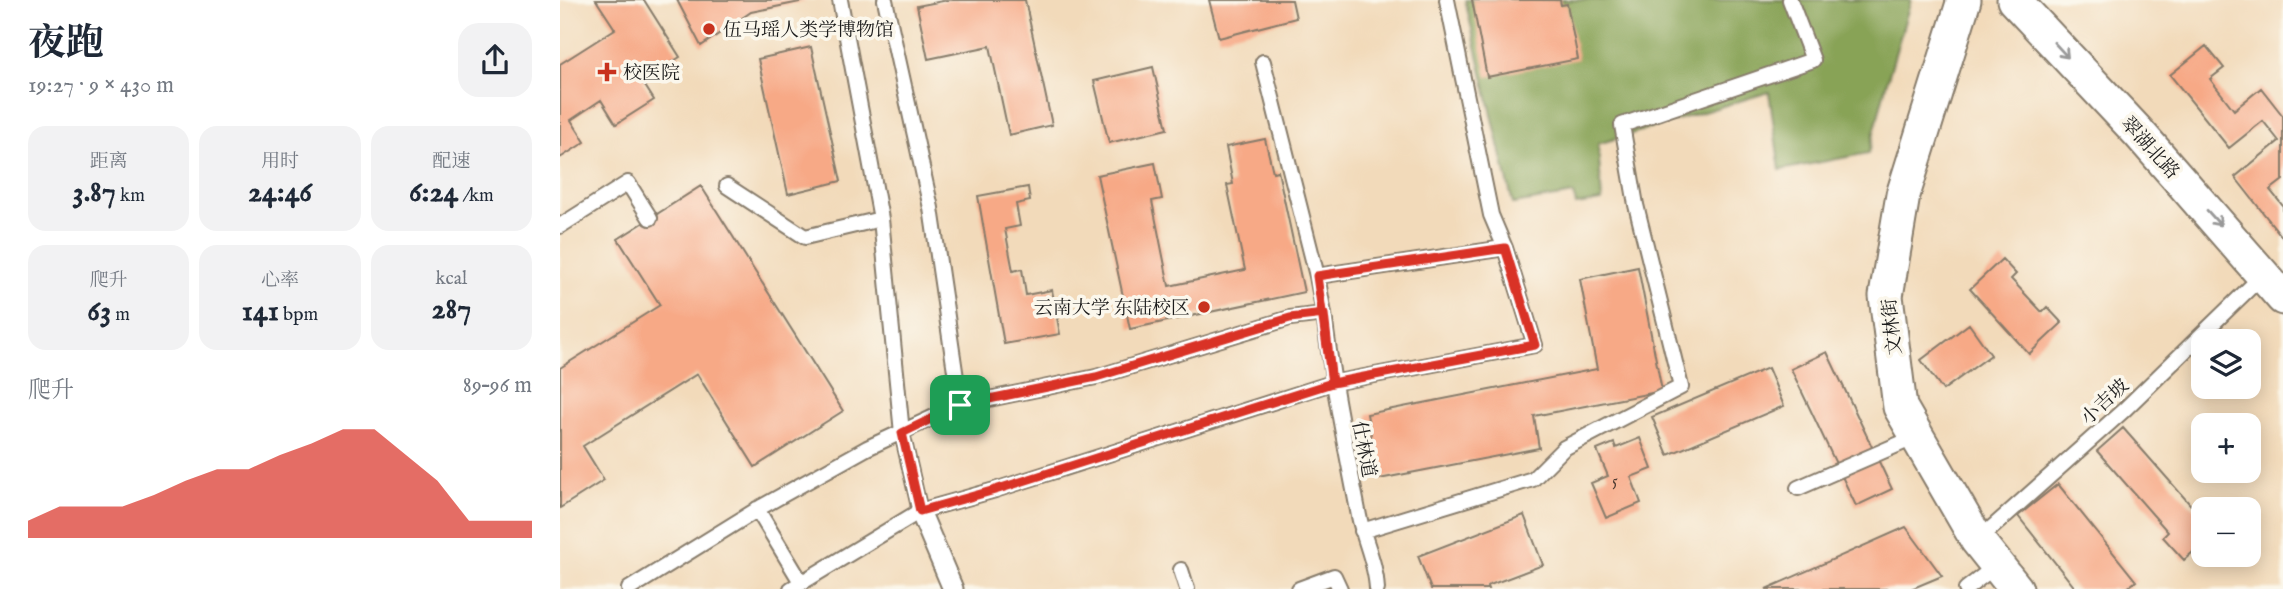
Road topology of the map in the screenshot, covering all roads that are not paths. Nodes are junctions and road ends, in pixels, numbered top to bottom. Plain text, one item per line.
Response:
1 (840, 0) edge
2 (885, 0) edge
3 (1447, 0) edge
4 (1790, 0) edge
5 (1948, 0) edge
6 (1964, 0) edge
7 (2014, 0) edge
8 (1263, 62) dead end
9 (727, 186) dead end
10 (650, 218) dead end
11 (881, 219) junction
12 (560, 226) edge
13 (1505, 248) junction
14 (1317, 276) junction
15 (2274, 286) edge
16 (1324, 314) junction
17 (1332, 383) junction
18 (960, 405) junction
19 (902, 433) junction
20 (1904, 442) junction
21 (1798, 488) dead end
22 (757, 509) junction
23 (920, 511) junction
24 (1362, 531) junction
25 (1978, 569) edge
26 (1181, 570) dead end
27 (796, 586) edge
28 (629, 589) edge
29 (953, 589) edge
30 (1187, 589) edge
31 (1299, 589) edge
32 (1340, 589) edge
33 (1377, 589) edge
34 (2016, 589) edge

1 - 11 lane
2 - 18 lane
3 - 13 lane
4 - 24 lane
5 - 20 street, 文林街
6 - 25 street, 文林街
7 -> 15 street, 翠湖北路
8 - 14 lane, 仕林道
9 - 11 lane
10 - 12 lane
11 - 19 lane
13 - 14 lane
13 - 17 lane
14 - 16 lane, 仕林道
15 - 25 lane, 小吉坡
16 - 17 lane, 仕林道
16 - 18 lane
17 - 23 lane
17 - 24 lane, 仕林道
18 - 19 lane
19 - 22 lane
19 - 23 lane
20 - 21 lane
20 - 25 street, 文林街
22 - 27 lane
22 - 28 lane
23 - 27 lane
23 - 29 street
24 - 33 lane, 仕林道
25 - 34 street, 文林街
26 - 30 lane
31 - 32 lane

